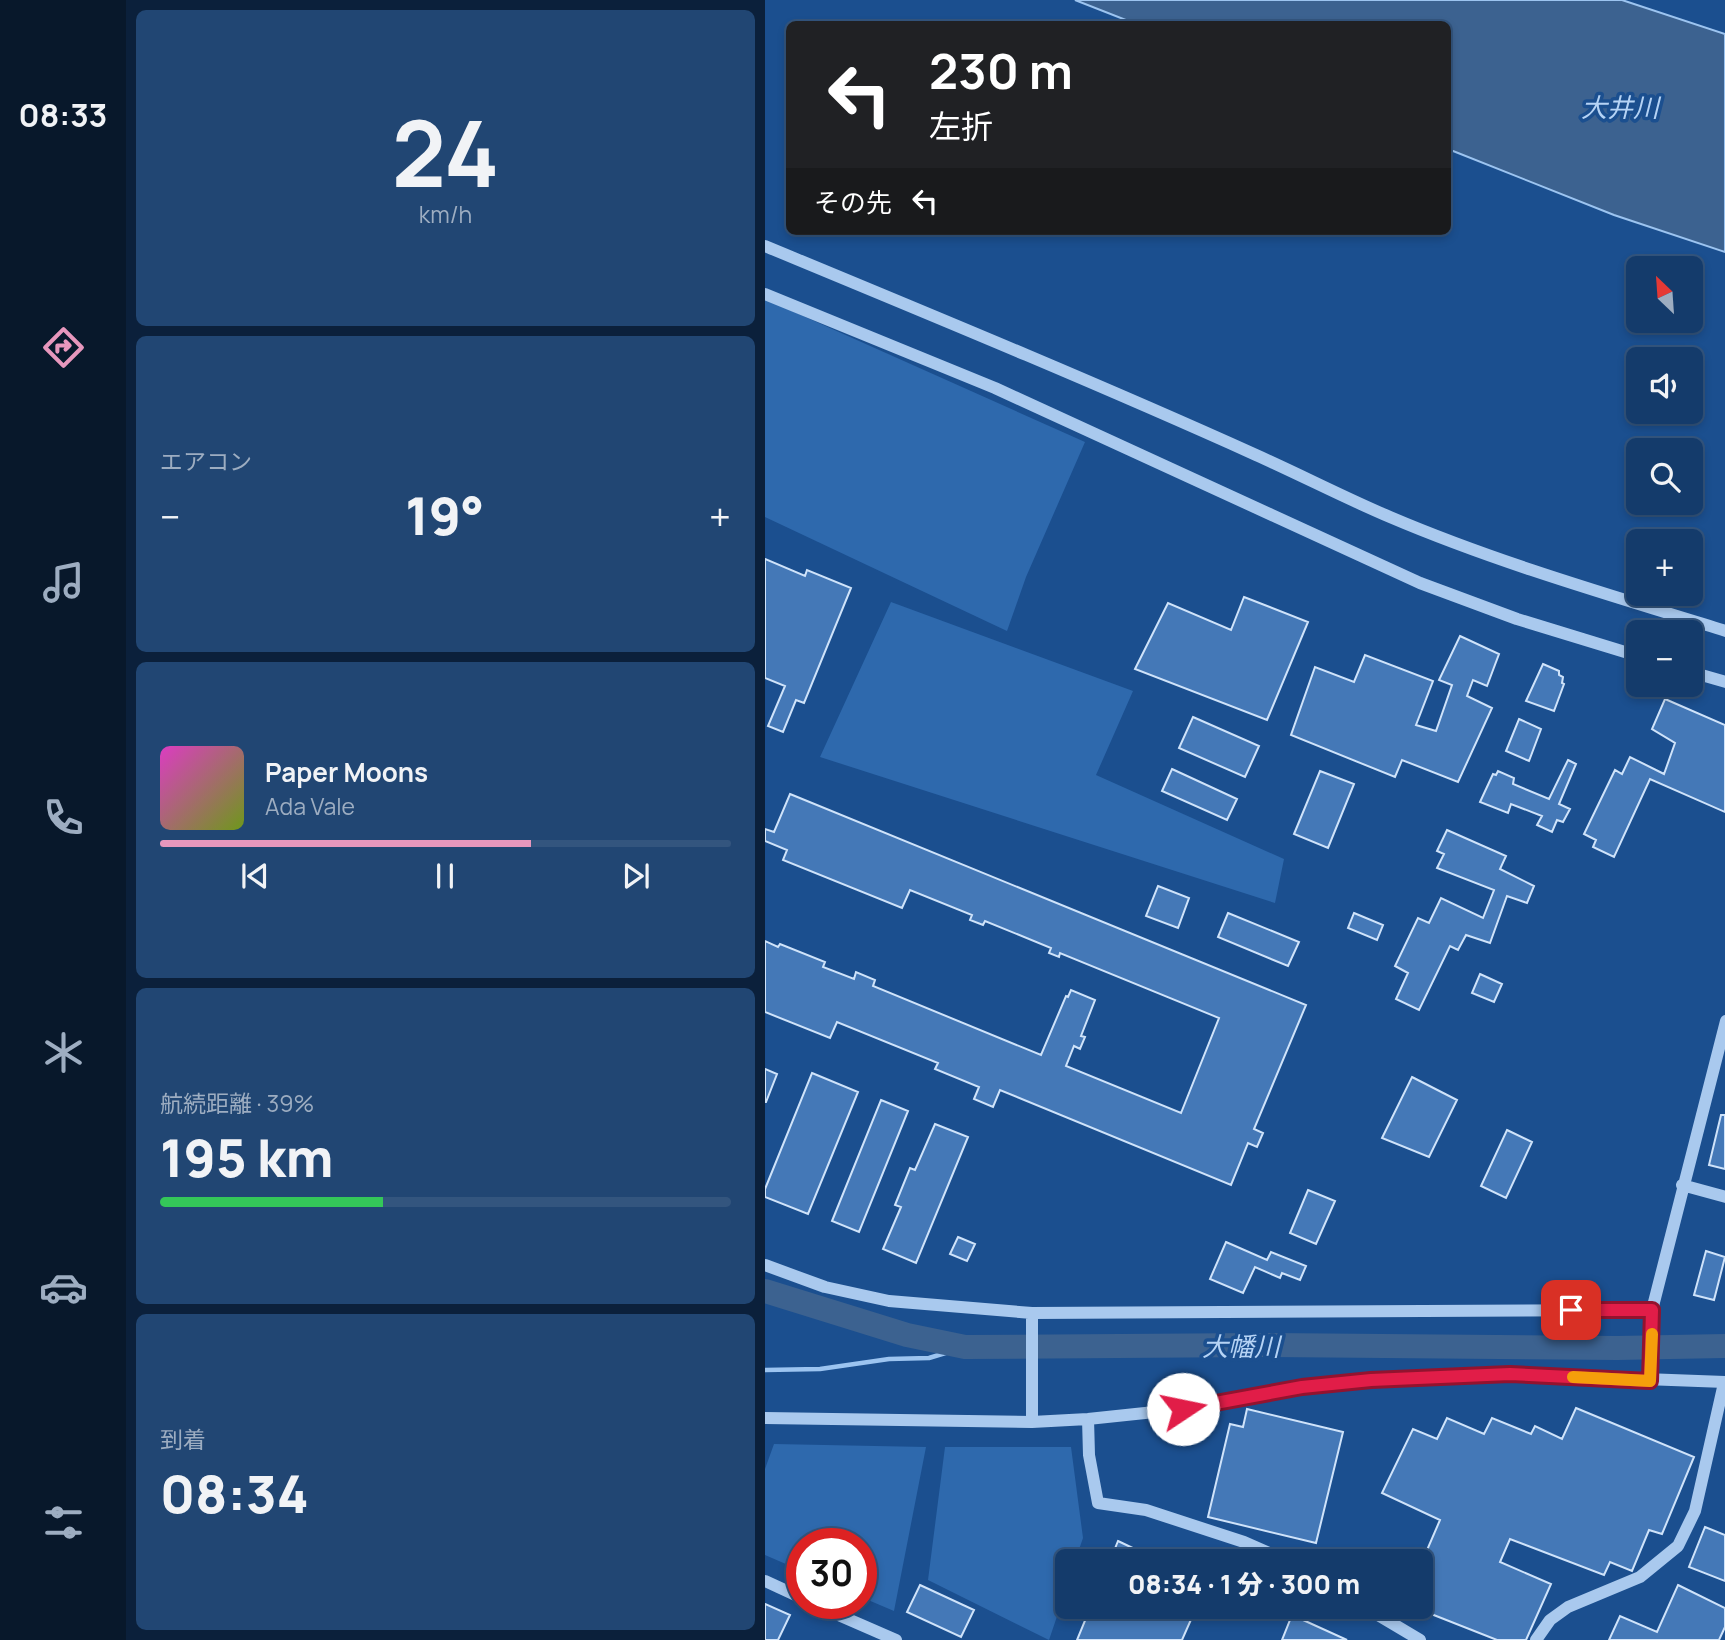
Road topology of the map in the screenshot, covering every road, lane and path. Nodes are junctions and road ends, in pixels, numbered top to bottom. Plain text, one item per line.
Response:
1 (765, 246) edge
2 (765, 294) edge
3 (1725, 631) edge
4 (1626, 652) edge
5 (1703, 676) edge
6 (1725, 682) edge
7 (1725, 1021) edge
8 (1682, 1185) junction
9 (1725, 1197) edge
10 (765, 1265) edge
11 (1652, 1310) junction
12 (1032, 1313) junction
13 (1650, 1381) junction
14 (1724, 1382) edge
15 (765, 1418) edge
16 (1088, 1419) junction
17 (1032, 1422) junction
18 (1260, 1549) edge
19 (765, 1581) edge
20 (786, 1591) edge
21 (848, 1619) edge
22 (1385, 1619) edge
23 (896, 1640) edge
24 (1420, 1640) edge
25 (1536, 1640) edge

1 - 3 street
2 - 4 street
5 - 6 street
7 - 8 street
8 - 9 street
8 - 11 street
10 - 12 street
11 - 12 street
11 - 13 street
12 - 17 street
13 - 14 street
13 - 16 street
14 - 25 street
15 - 17 street
16 - 17 street
16 - 18 street
19 - 20 street
21 - 23 street
22 - 24 street

